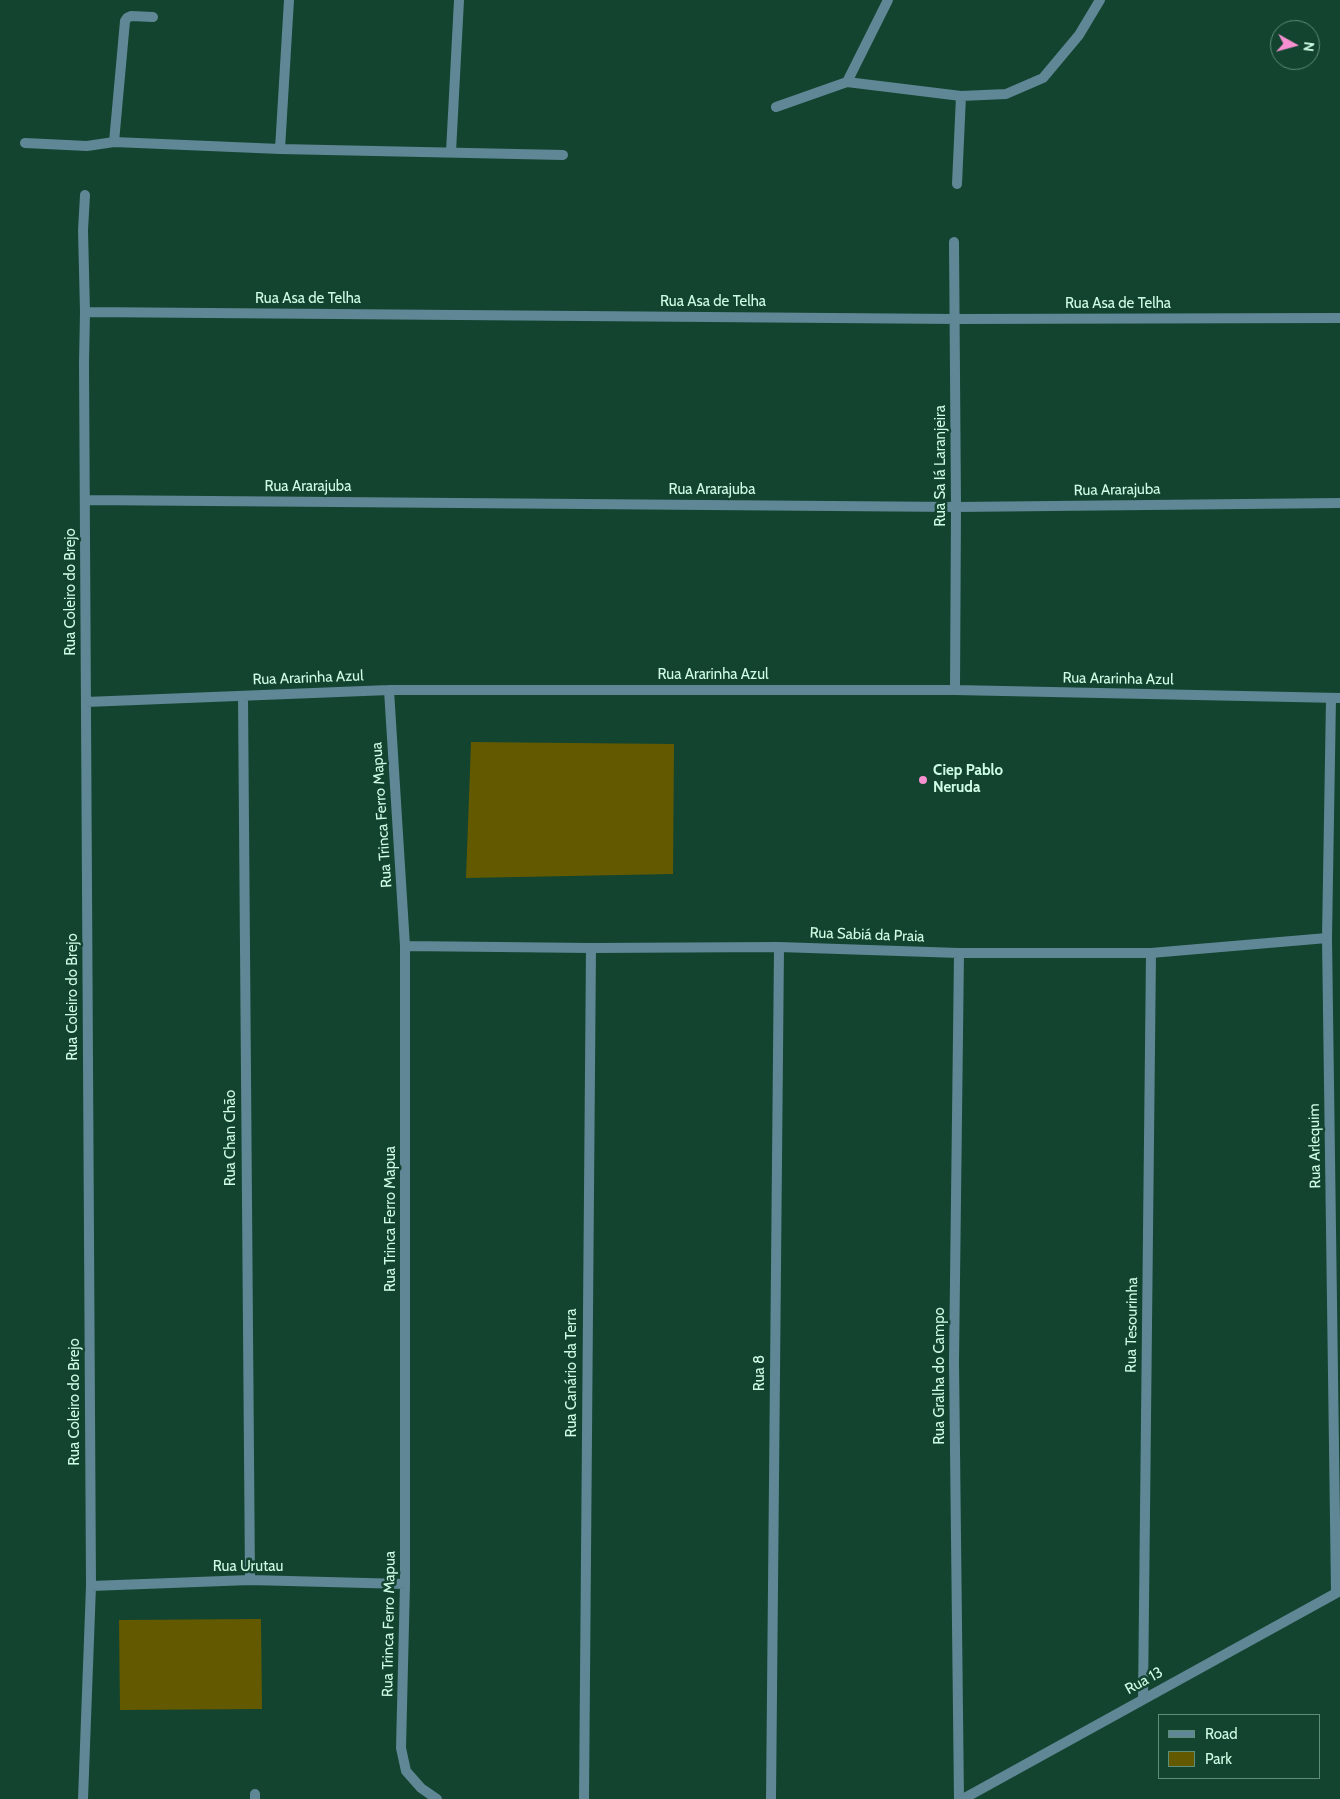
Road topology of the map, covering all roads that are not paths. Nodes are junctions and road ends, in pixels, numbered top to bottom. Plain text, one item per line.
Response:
1 (289, 0) edge
2 (459, 0) edge
3 (888, 0) edge
4 (1100, 0) edge
5 (153, 17) dead end
6 (848, 82) junction
7 (962, 96) junction
8 (776, 107) dead end
9 (114, 142) junction
10 (25, 143) dead end
11 (280, 149) junction
12 (451, 152) junction
13 (563, 155) dead end
14 (957, 184) dead end
15 (85, 195) dead end
16 (954, 242) dead end
17 (85, 312) junction
18 (1340, 318) edge
19 (956, 319) junction
20 (85, 500) junction
21 (1340, 503) edge
22 (956, 507) junction
23 (389, 690) junction
24 (955, 690) junction
25 (243, 696) junction
26 (1336, 698) edge
27 (86, 702) junction
28 (1327, 938) junction
29 (405, 946) junction
30 (778, 947) junction
31 (590, 948) junction
32 (959, 953) junction
33 (1151, 953) junction
34 (250, 1580) junction
35 (405, 1584) junction
36 (91, 1586) junction
37 (1338, 1592) edge
38 (1143, 1698) junction
39 (83, 1799) edge
40 (436, 1799) edge
41 (584, 1799) edge
42 (771, 1799) edge
43 (959, 1799) edge
44 (963, 1799) edge

1 - 11 street
2 - 12 street
3 - 6 street
4 - 7 street
5 - 9 street
6 - 7 street
6 - 8 street
7 - 14 street
9 - 10 street
9 - 11 street
11 - 12 street
12 - 13 street
15 - 17 street, Rua Coleiro do Brejo
16 - 19 street, Rua Sa Iá Laranjeira
17 - 19 street, Rua Asa de Telha
17 - 20 street, Rua Coleiro do Brejo
18 - 19 street, Rua Asa de Telha
19 - 22 street, Rua Sa Iá Laranjeira
20 - 22 street, Rua Ararajuba
20 - 27 street, Rua Coleiro do Brejo
21 - 22 street, Rua Ararajuba
22 - 24 street, Rua Sa Iá Laranjeira
23 - 24 street, Rua Ararinha Azul
23 - 25 street, Rua Ararinha Azul
23 - 29 street, Rua Trinca Ferro Mapua
24 - 26 street, Rua Ararinha Azul
25 - 27 street, Rua Ararinha Azul
25 - 34 street, Rua Chan Chão
26 - 28 street, Rua Arlequim
27 - 36 street, Rua Coleiro do Brejo
28 - 33 street, Rua Sabiá da Praia
28 - 37 street, Rua Arlequim
29 - 31 street, Rua Sabiá da Praia
29 - 35 street, Rua Trinca Ferro Mapua
30 - 31 street, Rua Sabiá da Praia
30 - 32 street, Rua Sabiá da Praia
30 - 42 street, Rua 8
31 - 41 street, Rua Canário da Terra
32 - 33 street, Rua Sabiá da Praia
32 - 43 street, Rua Gralha do Campo
33 - 38 street, Rua Tesourinha
34 - 35 street, Rua Urutau
34 - 36 street, Rua Urutau
35 - 40 street, Rua Trinca Ferro Mapua
36 - 39 street, Rua Coleiro do Brejo
37 - 38 street, Rua 13
38 - 44 street, Rua 13

